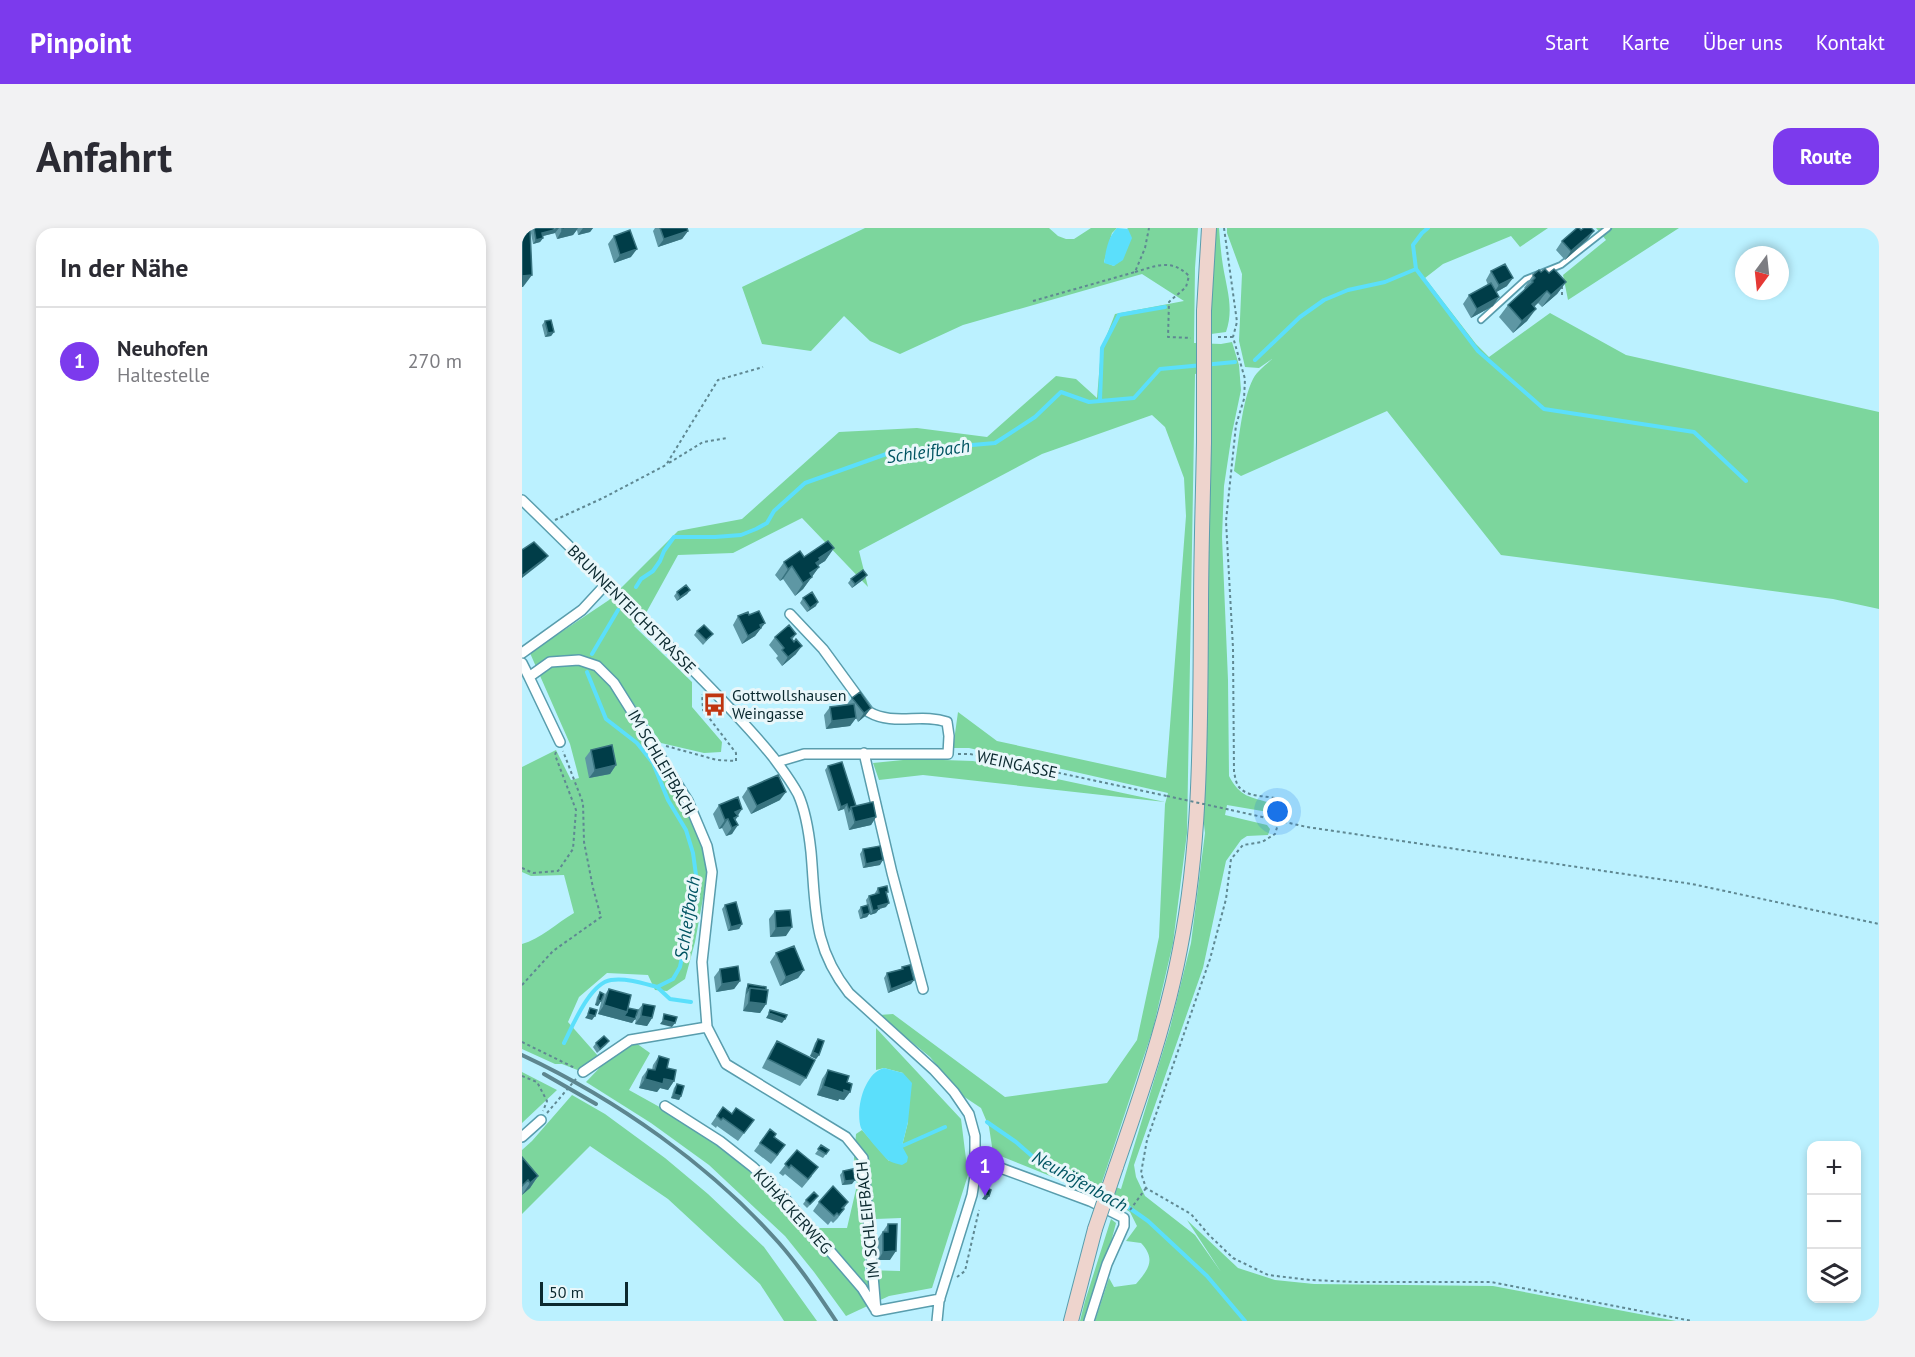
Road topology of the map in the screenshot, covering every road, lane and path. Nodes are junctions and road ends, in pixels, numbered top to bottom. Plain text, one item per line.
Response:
1 (1149, 228) edge
2 (1209, 228) edge
3 (1224, 228) edge
4 (1608, 228) edge
5 (1135, 272) junction
6 (1562, 280) edge
7 (1562, 298) dead end
8 (1033, 301) dead end
9 (1481, 320) dead end
10 (1214, 337) dead end
11 (1233, 337) junction
12 (1191, 338) dead end
13 (763, 367) dead end
14 (728, 438) dead end
15 (666, 465) junction
16 (522, 500) edge
17 (546, 524) junction
18 (607, 583) junction
19 (790, 614) dead end
20 (522, 653) edge
21 (522, 663) edge
22 (529, 677) junction
23 (705, 682) junction
24 (651, 740) junction
25 (560, 742) junction
26 (864, 753) junction
27 (948, 754) junction
28 (777, 762) junction
29 (1280, 820) junction
30 (522, 868) edge
31 (1879, 924) edge
32 (522, 984) edge
33 (923, 989) dead end
34 (708, 1027) junction
35 (522, 1042) edge
36 (583, 1072) junction
37 (522, 1076) edge
38 (665, 1106) dead end
39 (541, 1120) junction
40 (522, 1137) edge
41 (976, 1162) junction
42 (1146, 1188) junction
43 (980, 1204) dead end
44 (1124, 1218) junction
45 (946, 1284) junction
46 (940, 1299) junction
47 (876, 1311) junction
48 (937, 1321) edge
49 (1071, 1321) edge
50 (1089, 1321) edge
51 (1692, 1321) edge

1 - 5 path
2 - 49 main road, bridge
3 - 11 path
4 - 9 lane
5 - 8 path
5 - 12 path
6 - 7 path
10 - 11 path
11 - 29 path
13 - 15 path
14 - 15 path
15 - 17 path
16 - 17 street, BRUNNENTEICHSTRASSE
17 - 18 street, BRUNNENTEICHSTRASSE
18 - 20 street
18 - 23 street, BRUNNENTEICHSTRASSE
19 - 27 street
21 - 22 street
22 - 24 street, IM SCHLEIFBACH
22 - 25 street
23 - 24 path
23 - 28 street, BRUNNENTEICHSTRASSE
24 - 34 street, IM SCHLEIFBACH
25 - 30 path
25 - 32 path
26 - 27 street
26 - 28 street
26 - 33 street
27 - 29 path, WEINGASSE, bridge
28 - 41 street, BRUNNENTEICHSTRASSE
29 - 31 path, WEINGASSE
29 - 42 path
34 - 36 street
34 - 47 street, IM SCHLEIFBACH
35 - 36 path
36 - 39 path
37 - 39 path
38 - 47 street, KÜHÄCKERWEG
39 - 40 street
41 - 44 street
41 - 45 street, BRUNNENTEICHSTRASSE
42 - 44 path
42 - 51 path
43 - 45 path
44 - 50 street
45 - 46 street, BRUNNENTEICHSTRASSE
46 - 47 street
46 - 48 street, BRUNNENTEICHSTRASSE

